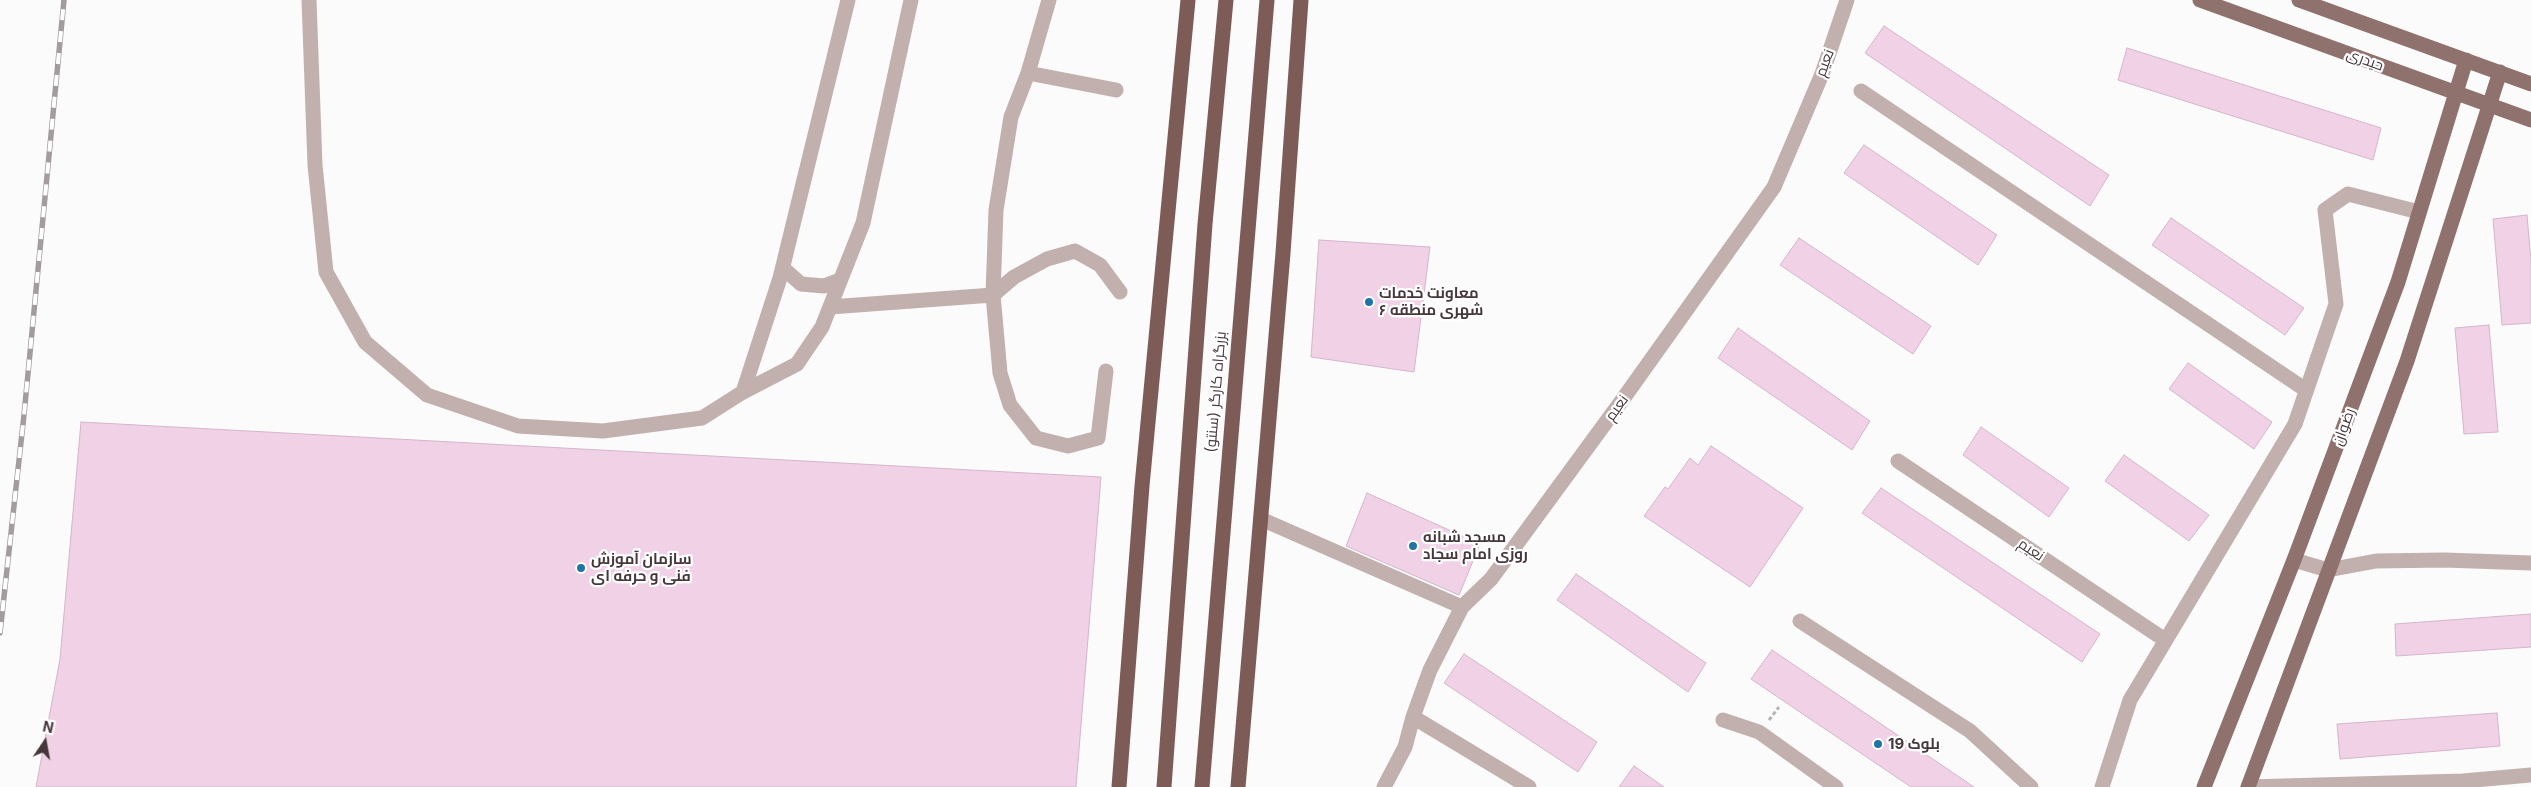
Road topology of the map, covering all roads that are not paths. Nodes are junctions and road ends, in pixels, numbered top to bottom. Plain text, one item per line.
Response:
1 (309, 0) edge
2 (848, 0) edge
3 (1049, 0) edge
4 (1188, 0) edge
5 (1226, 0) edge
6 (1267, 0) edge
7 (1301, 0) edge
8 (1847, 0) edge
9 (2200, 0) edge
10 (2299, 0) edge
11 (907, 1) edge
12 (2466, 60) junction
13 (2500, 72) junction
14 (1028, 73) junction
15 (2531, 84) edge
16 (1116, 90) dead end
17 (1861, 92) dead end
18 (2455, 93) junction
19 (2489, 105) junction
20 (2531, 120) edge
21 (2419, 212) junction
22 (783, 268) junction
23 (840, 280) junction
24 (1120, 292) dead end
25 (993, 295) junction
26 (830, 307) junction
27 (1106, 371) dead end
28 (2306, 390) junction
29 (743, 392) junction
30 (1898, 460) dead end
31 (1261, 519) junction
32 (2294, 560) junction
33 (2531, 563) edge
34 (2328, 570) junction
35 (1462, 607) junction
36 (1800, 621) dead end
37 (2165, 640) junction
38 (1413, 717) junction
39 (1723, 720) dead end
40 (2531, 775) edge
41 (1119, 787) edge
42 (1164, 787) edge
43 (1202, 787) edge
44 (1238, 787) edge
45 (1384, 787) edge
46 (1529, 787) edge
47 (1836, 787) edge
48 (2032, 787) edge
49 (2102, 787) edge
50 (2204, 787) edge
51 (2248, 787) edge

1 - 29 street
2 - 22 street
3 - 14 street
4 - 41 highway
5 - 42 highway, بزرگراه کارگر (سنتو)
6 - 43 highway, بزرگراه کارگر (سنتو)
7 - 31 highway
8 - 35 street, نعیم
9 - 18 main road, حیدری
10 - 12 main road
11 - 23 street
12 - 13 main road
12 - 18 main road, رضوان
13 - 15 main road
13 - 19 main road
14 - 16 street
14 - 25 street
17 - 28 street
18 - 19 main road, حیدری
18 - 21 main road, رضوان
19 - 20 main road, حیدری
19 - 34 main road
21 - 28 street
21 - 32 main road, رضوان
22 - 23 street
22 - 29 street
23 - 26 street
24 - 25 street
25 - 26 street
25 - 27 street
26 - 29 street
28 - 37 street
30 - 37 street, نعیم
31 - 35 street
31 - 44 highway
32 - 34 street
32 - 50 main road, رضوان
33 - 34 street
34 - 51 main road
35 - 38 street, نعیم
36 - 48 street
37 - 49 street
38 - 45 street, نعیم
38 - 46 street
39 - 47 street
40 - 51 street

